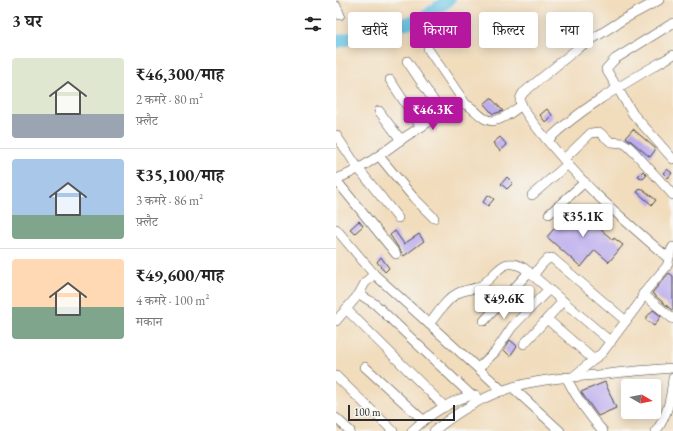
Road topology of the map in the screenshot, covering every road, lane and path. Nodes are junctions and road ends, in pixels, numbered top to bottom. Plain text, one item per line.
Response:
1 (659, 0) edge
2 (673, 23) edge
3 (428, 49) dead end
4 (673, 55) edge
5 (407, 61) dead end
6 (390, 80) dead end
7 (618, 89) junction
8 (465, 103) junction
9 (522, 105) junction
10 (379, 111) dead end
11 (442, 114) junction
12 (421, 127) junction
13 (336, 135) edge
14 (401, 140) junction
15 (548, 140) junction
16 (379, 156) junction
17 (673, 159) edge
18 (566, 162) junction
19 (358, 168) junction
20 (336, 179) edge
21 (585, 182) junction
22 (532, 195) dead end
23 (673, 195) edge
24 (550, 214) dead end
25 (398, 218) dead end
26 (434, 218) dead end
27 (336, 230) edge
28 (673, 247) edge
29 (396, 254) dead end
30 (668, 258) junction
31 (374, 274) junction
32 (531, 274) junction
33 (549, 289) junction
34 (359, 294) junction
35 (643, 294) junction
36 (563, 301) junction
37 (340, 314) edge
38 (546, 319) junction
39 (673, 319) edge
40 (484, 321) dead end
41 (626, 321) junction
42 (429, 324) junction
43 (611, 342) junction
44 (524, 344) dead end
45 (594, 360) junction
46 (671, 366) edge
47 (365, 367) dead end
48 (478, 368) junction
49 (336, 376) edge
50 (570, 377) junction
51 (673, 378) edge
52 (513, 388) junction
53 (503, 391) junction
54 (472, 396) junction
55 (492, 396) junction
56 (445, 407) junction
57 (336, 418) edge
58 (423, 420) junction
59 (350, 431) edge
60 (393, 431) edge
61 (412, 431) edge
62 (434, 431) edge
63 (560, 431) edge
64 (603, 431) edge
65 (656, 431) edge

1 - 9 street
2 - 7 street
3 - 8 street
4 - 7 street
5 - 11 street
6 - 12 street
7 - 15 street
7 - 17 street
8 - 9 street
8 - 11 street
9 - 15 street
10 - 14 street
11 - 12 street
12 - 14 street
13 - 19 street
14 - 16 street
15 - 18 street
16 - 19 street
16 - 26 street
18 - 21 street
18 - 22 street
18 - 23 street
19 - 20 street
19 - 25 street
20 - 29 street
21 - 24 street
21 - 30 street
27 - 31 street
28 - 30 street
30 - 35 street
31 - 34 street
31 - 42 street
32 - 33 street
32 - 40 street
32 - 41 street
32 - 42 street
33 - 36 street
33 - 48 street
34 - 37 street
34 - 54 street
35 - 39 street
35 - 41 street
36 - 38 street
36 - 43 street
37 - 56 street
38 - 44 street
38 - 45 street
41 - 43 street
42 - 48 street
43 - 45 street
45 - 50 street
46 - 50 street
47 - 58 street
48 - 53 street
49 - 60 street
50 - 52 street
50 - 64 street
51 - 65 street
52 - 53 street
52 - 63 street
53 - 55 street
54 - 55 street
54 - 56 street
55 - 62 street
56 - 58 street
57 - 59 street
58 - 61 street

